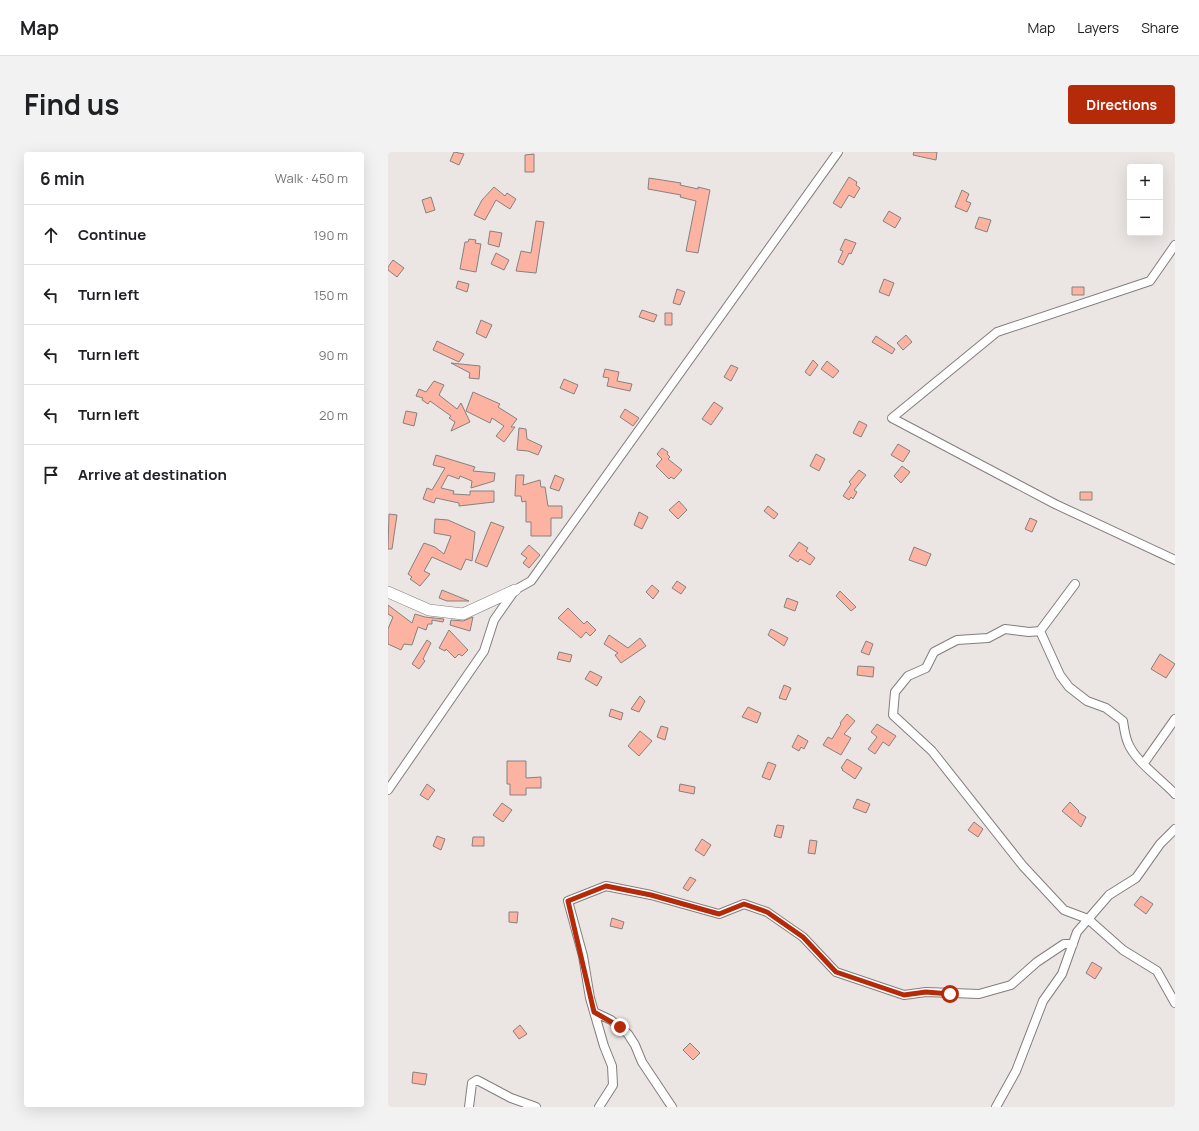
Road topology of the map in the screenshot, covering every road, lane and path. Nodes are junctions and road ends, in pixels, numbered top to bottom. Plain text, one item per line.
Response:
1 (838, 152) edge
2 (1175, 245) edge
3 (1175, 560) edge
4 (1075, 584) dead end
5 (515, 590) junction
6 (388, 592) edge
7 (1040, 631) junction
8 (1175, 719) edge
9 (1144, 763) junction
10 (388, 790) edge
11 (1175, 794) edge
12 (1175, 829) edge
13 (1088, 919) junction
14 (1073, 944) junction
15 (1175, 1003) edge
16 (594, 1012) junction
17 (469, 1107) edge
18 (536, 1107) edge
19 (599, 1107) edge
20 (672, 1107) edge
21 (996, 1107) edge

1 - 5 street
2 - 3 street
4 - 7 street
5 - 6 street
5 - 10 street
7 - 9 street
7 - 13 street
8 - 9 street
9 - 11 street
12 - 13 street
13 - 14 street
13 - 15 street
14 - 16 street
14 - 21 street
16 - 19 street
16 - 20 street
17 - 18 street

